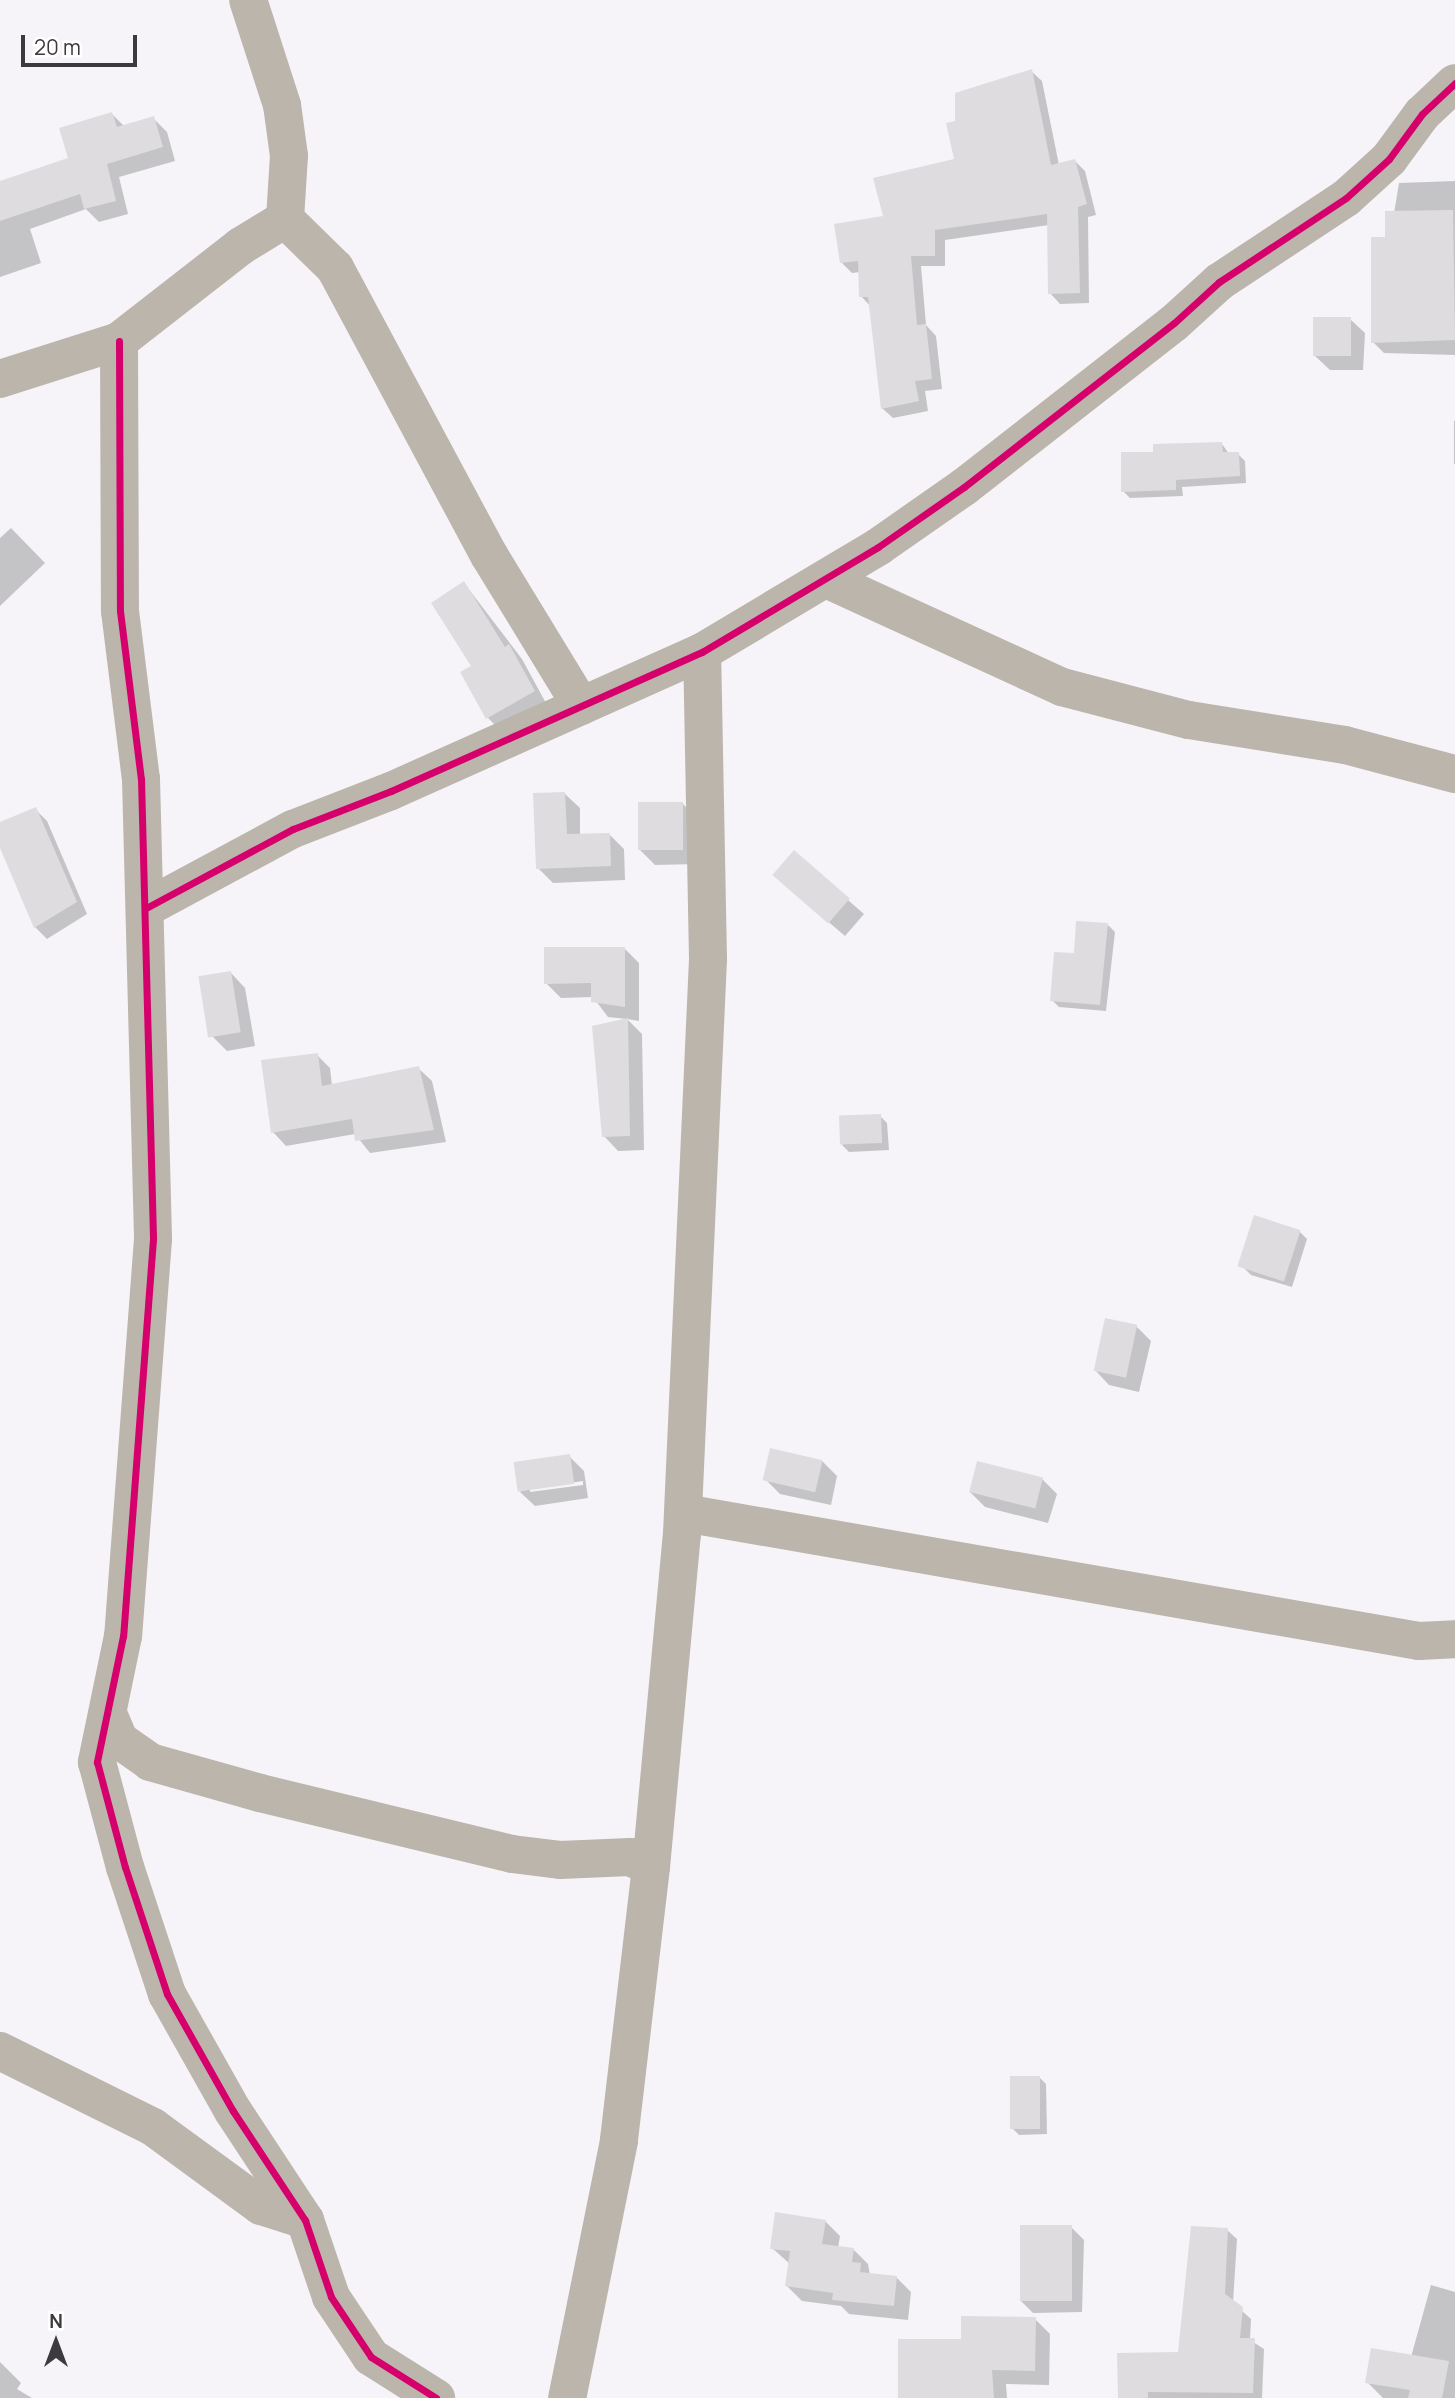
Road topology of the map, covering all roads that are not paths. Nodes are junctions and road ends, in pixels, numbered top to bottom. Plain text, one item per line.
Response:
1 (248, 0) edge
2 (1455, 83) edge
3 (285, 219) junction
4 (119, 341) junction
5 (0, 379) edge
6 (826, 579) junction
7 (702, 652) junction
8 (581, 706) junction
9 (1455, 774) edge
10 (146, 908) junction
11 (684, 1513) junction
12 (1455, 1639) edge
13 (109, 1716) junction
14 (651, 1867) junction
15 (0, 2051) edge
16 (305, 2220) junction
17 (436, 2398) edge
18 (567, 2398) edge

1 - 3 street
2 - 6 street
3 - 4 street
3 - 8 street
4 - 5 street
4 - 10 street
6 - 7 street
6 - 9 street
7 - 8 street
7 - 11 street
8 - 10 street
10 - 13 street
11 - 12 street
11 - 14 street
13 - 14 street
13 - 16 street
14 - 18 street
15 - 16 street
16 - 17 street

